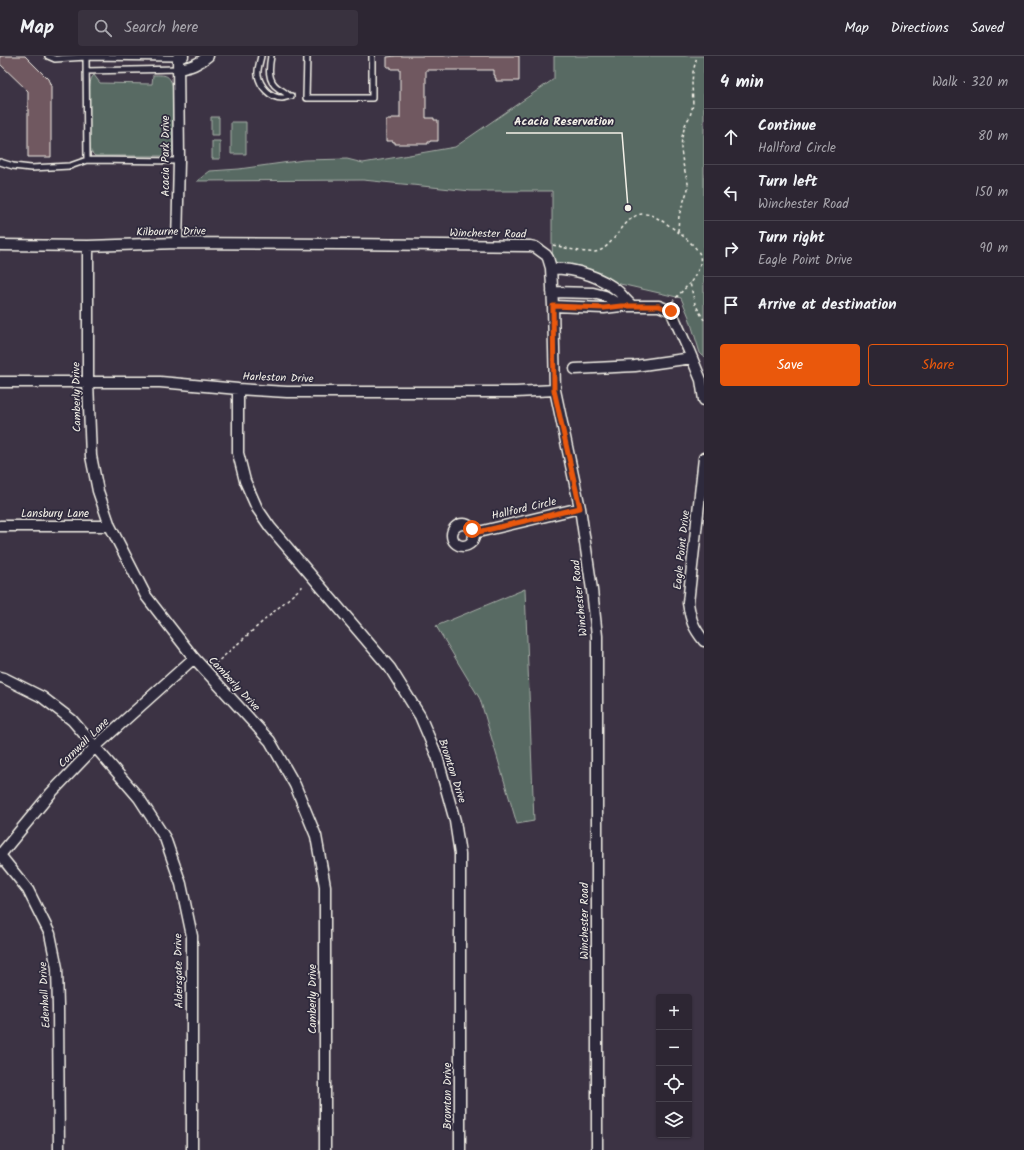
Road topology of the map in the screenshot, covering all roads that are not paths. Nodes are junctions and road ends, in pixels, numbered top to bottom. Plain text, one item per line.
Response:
1 (48, 56) edge
2 (208, 56) edge
3 (261, 56) edge
4 (271, 56) edge
5 (307, 56) edge
6 (372, 56) edge
7 (86, 57) edge
8 (181, 57) edge
9 (178, 69) junction
10 (86, 71) junction
11 (87, 160) junction
12 (179, 161) junction
13 (0, 162) edge
14 (177, 243) junction
15 (342, 244) joint
16 (0, 245) edge
17 (88, 246) junction
18 (551, 268) junction
19 (552, 292) junction
20 (553, 306) junction
21 (621, 306) junction
22 (632, 306) junction
23 (692, 358) junction
24 (575, 369) dead end
25 (0, 382) edge
26 (88, 382) junction
27 (238, 389) junction
28 (554, 390) junction
29 (704, 400) edge
30 (704, 458) edge
31 (580, 508) junction
32 (0, 526) edge
33 (110, 526) junction
34 (474, 533) dead end
35 (704, 641) edge
36 (194, 658) junction
37 (0, 677) edge
38 (95, 747) junction
39 (0, 855) edge
40 (59, 1150) edge
41 (192, 1150) edge
42 (325, 1150) edge
43 (460, 1150) edge
44 (597, 1150) edge

1 - 7 lane
2 - 9 street
3 - 4 lane
5 - 6 lane
7 - 8 lane
7 - 10 lane
8 - 9 street, Acacia Park Drive
9 - 10 lane
9 - 12 street, Acacia Park Drive
10 - 11 lane
11 - 12 lane
11 - 13 lane
12 - 14 street, Acacia Park Drive
14 - 15 street, Kilbourne Drive
14 - 17 street, Kilbourne Drive
15 - 18 street, Winchester Road
16 - 17 street, Kilbourne Drive
17 - 26 street, Camberly Drive
18 - 19 street, Winchester Road
18 - 22 street
19 - 20 street, Winchester Road
19 - 21 street
20 - 21 street
20 - 28 street, Winchester Road
21 - 22 street
22 - 23 street
23 - 24 street
23 - 29 street
25 - 26 street, Harleston Drive
26 - 27 street, Harleston Drive
26 - 33 street, Camberly Drive
27 - 28 street, Harleston Drive
27 - 43 street, Bromton Drive
28 - 31 street, Winchester Road
30 - 35 street, Eagle Point Drive
31 - 34 street, Hallford Circle
31 - 44 street, Winchester Road
32 - 33 street, Lansbury Lane
33 - 36 street, Camberly Drive
36 - 38 street, Cornwall Lane
36 - 42 street, Camberly Drive
37 - 38 street, Aldersgate Drive
38 - 39 street, Cornwall Lane
38 - 41 street, Aldersgate Drive
39 - 40 street, Edenhall Drive

